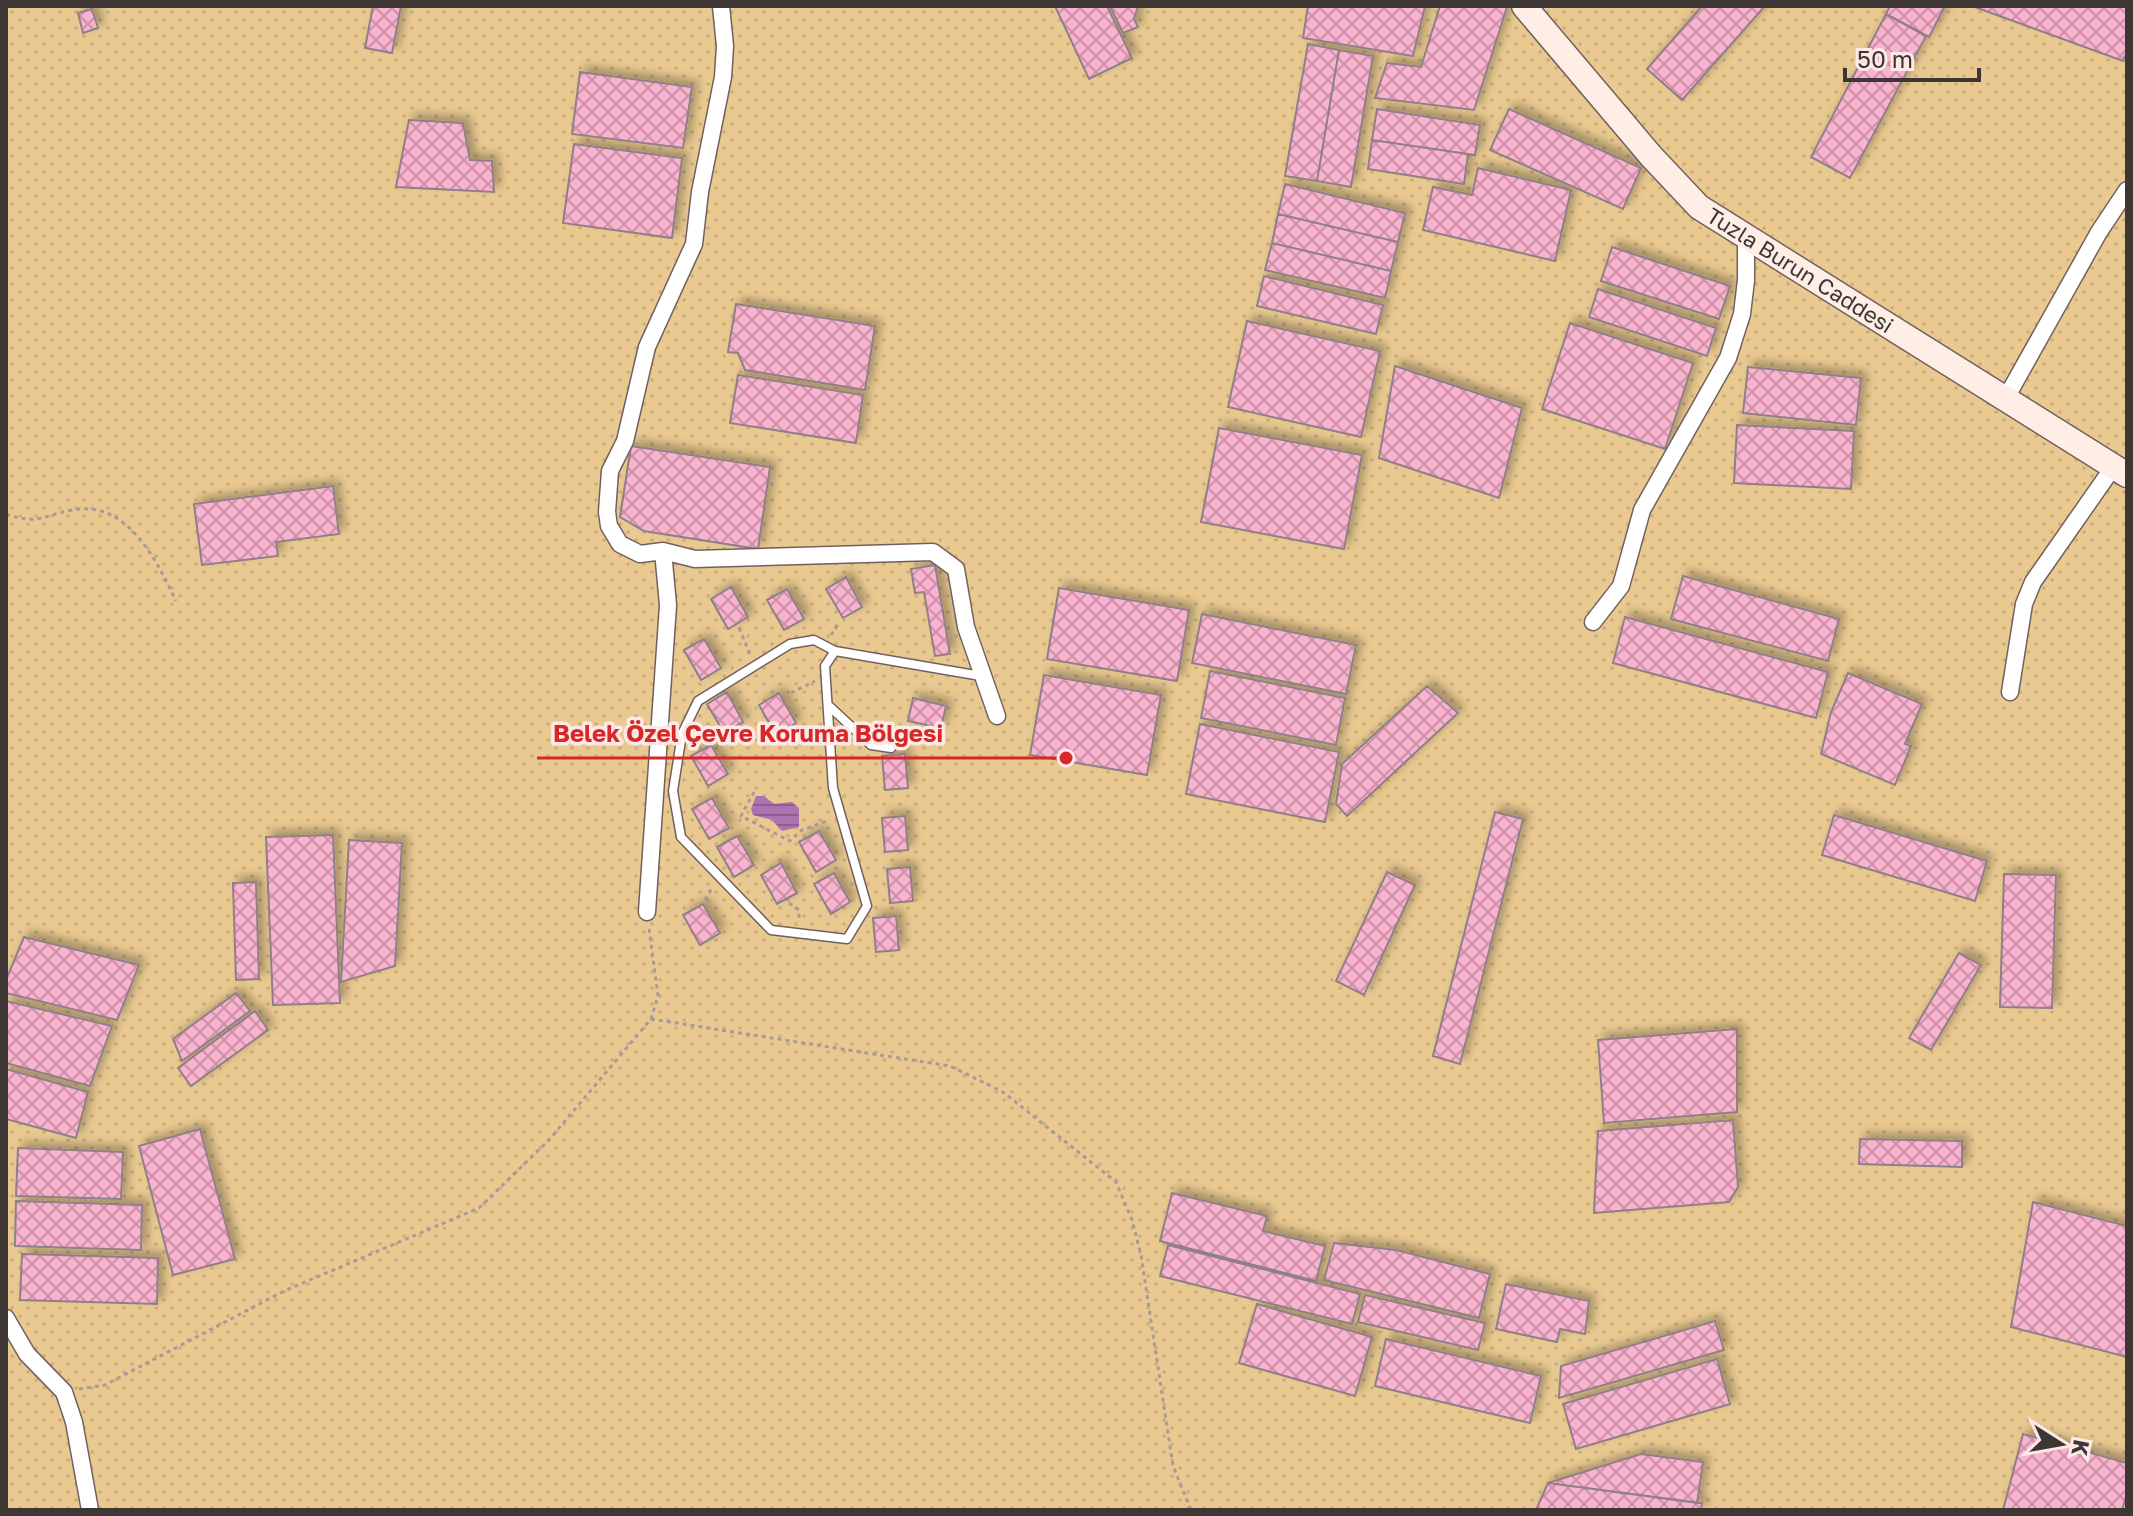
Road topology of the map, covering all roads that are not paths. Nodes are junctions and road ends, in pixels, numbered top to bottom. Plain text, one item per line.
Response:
1 (721, 6) edge
2 (1524, 6) edge
3 (2127, 190) edge
4 (1746, 236) junction
5 (2006, 398) junction
6 (2120, 470) edge
7 (663, 551) junction
8 (1593, 622) dead end
9 (835, 651) junction
10 (981, 676) junction
11 (2010, 692) dead end
12 (828, 705) junction
13 (997, 716) dead end
14 (891, 748) dead end
15 (647, 912) road end
16 (6, 1318) edge
17 (90, 1510) edge

1 - 7 street
2 - 4 main road, Tuzla Burun Caddesi
3 - 5 street
4 - 5 main road, Tuzla Burun Caddesi
4 - 8 street
5 - 6 main road, Tuzla Burun Caddesi
6 - 11 street
7 - 10 street
7 - 15 street
9 - 10 lane
9 - 12 lane
9 - 12 lane
10 - 13 street
12 - 14 lane
16 - 17 street

